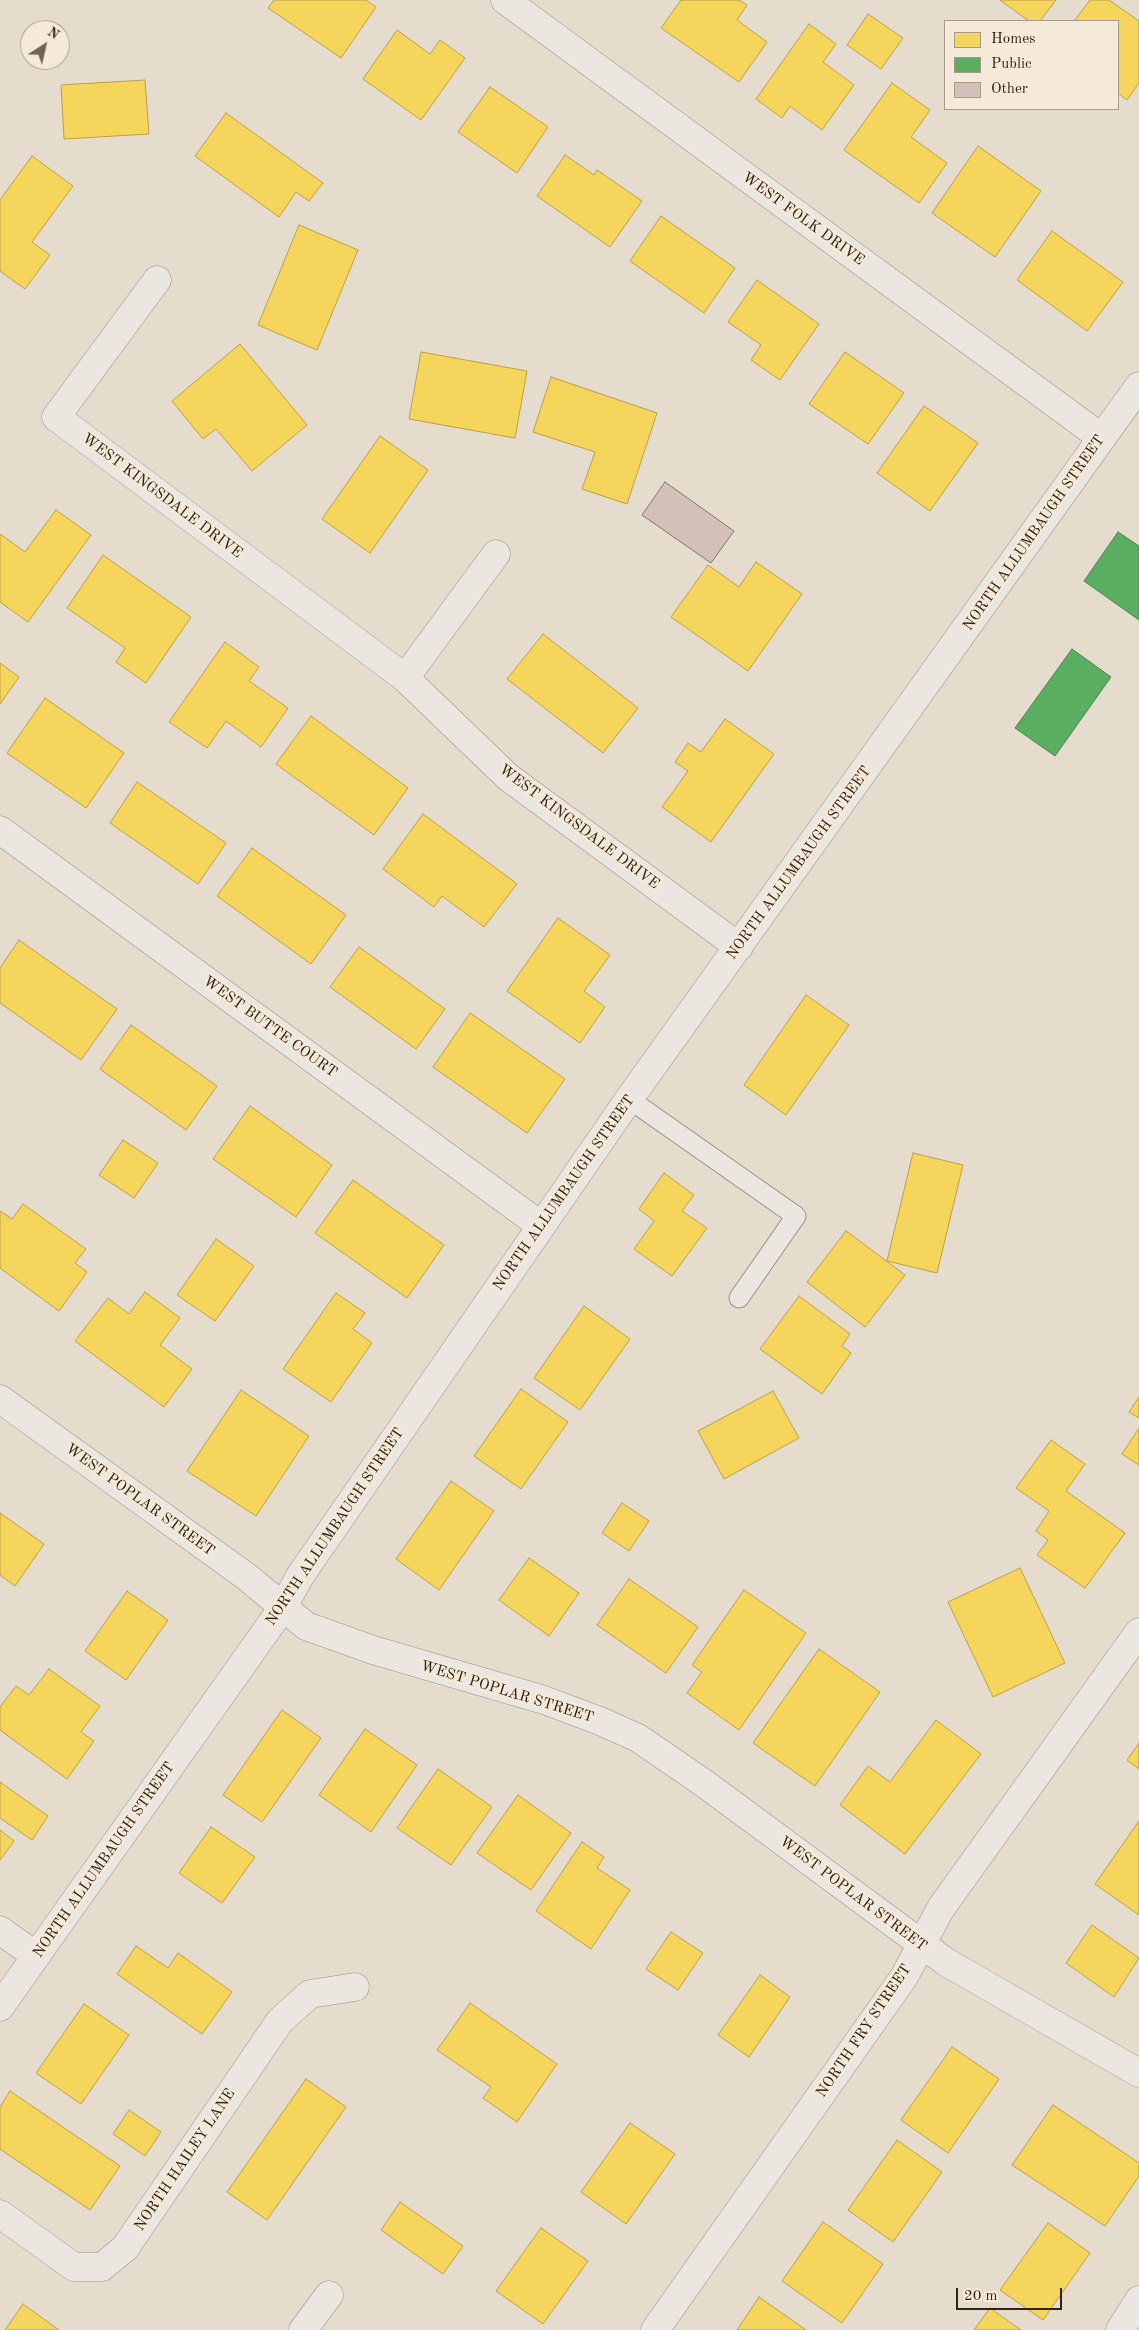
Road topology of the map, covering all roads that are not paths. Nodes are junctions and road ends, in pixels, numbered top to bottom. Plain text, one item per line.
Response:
1 (505, 0) edge
2 (157, 280) dead end
3 (1139, 386) edge
4 (1102, 438) junction
5 (496, 554) dead end
6 (405, 678) junction
7 (0, 830) edge
8 (739, 947) junction
9 (629, 1099) junction
10 (540, 1225) junction
11 (739, 1298) dead end
12 (0, 1399) edge
13 (283, 1606) junction
14 (1139, 1632) edge
15 (0, 1930) edge
16 (922, 1945) junction
17 (36, 1956) junction
18 (355, 1987) dead end
19 (0, 2007) edge
20 (1139, 2073) edge
21 (0, 2214) edge
22 (328, 2294) dead end
23 (1139, 2300) edge
24 (303, 2330) edge
25 (655, 2330) edge
26 (1120, 2330) edge

1 - 4 street, WEST FOLK DRIVE
2 - 6 street, WEST KINGSDALE DRIVE
3 - 4 street, NORTH ALLUMBAUGH STREET
4 - 8 street, NORTH ALLUMBAUGH STREET
5 - 6 street
6 - 8 street, WEST KINGSDALE DRIVE
7 - 10 street, WEST BUTTE COURT
8 - 9 street, NORTH ALLUMBAUGH STREET
9 - 10 street, NORTH ALLUMBAUGH STREET
9 - 11 lane
10 - 13 street, NORTH ALLUMBAUGH STREET
12 - 13 street, WEST POPLAR STREET
13 - 16 street, WEST POPLAR STREET
13 - 17 street, NORTH ALLUMBAUGH STREET
14 - 16 street, NORTH FRY STREET
15 - 17 street
16 - 20 street, WEST POPLAR STREET
16 - 25 street, NORTH FRY STREET
17 - 19 street, NORTH ALLUMBAUGH STREET
18 - 21 street, NORTH HAILEY LANE
22 - 24 street
23 - 26 street

